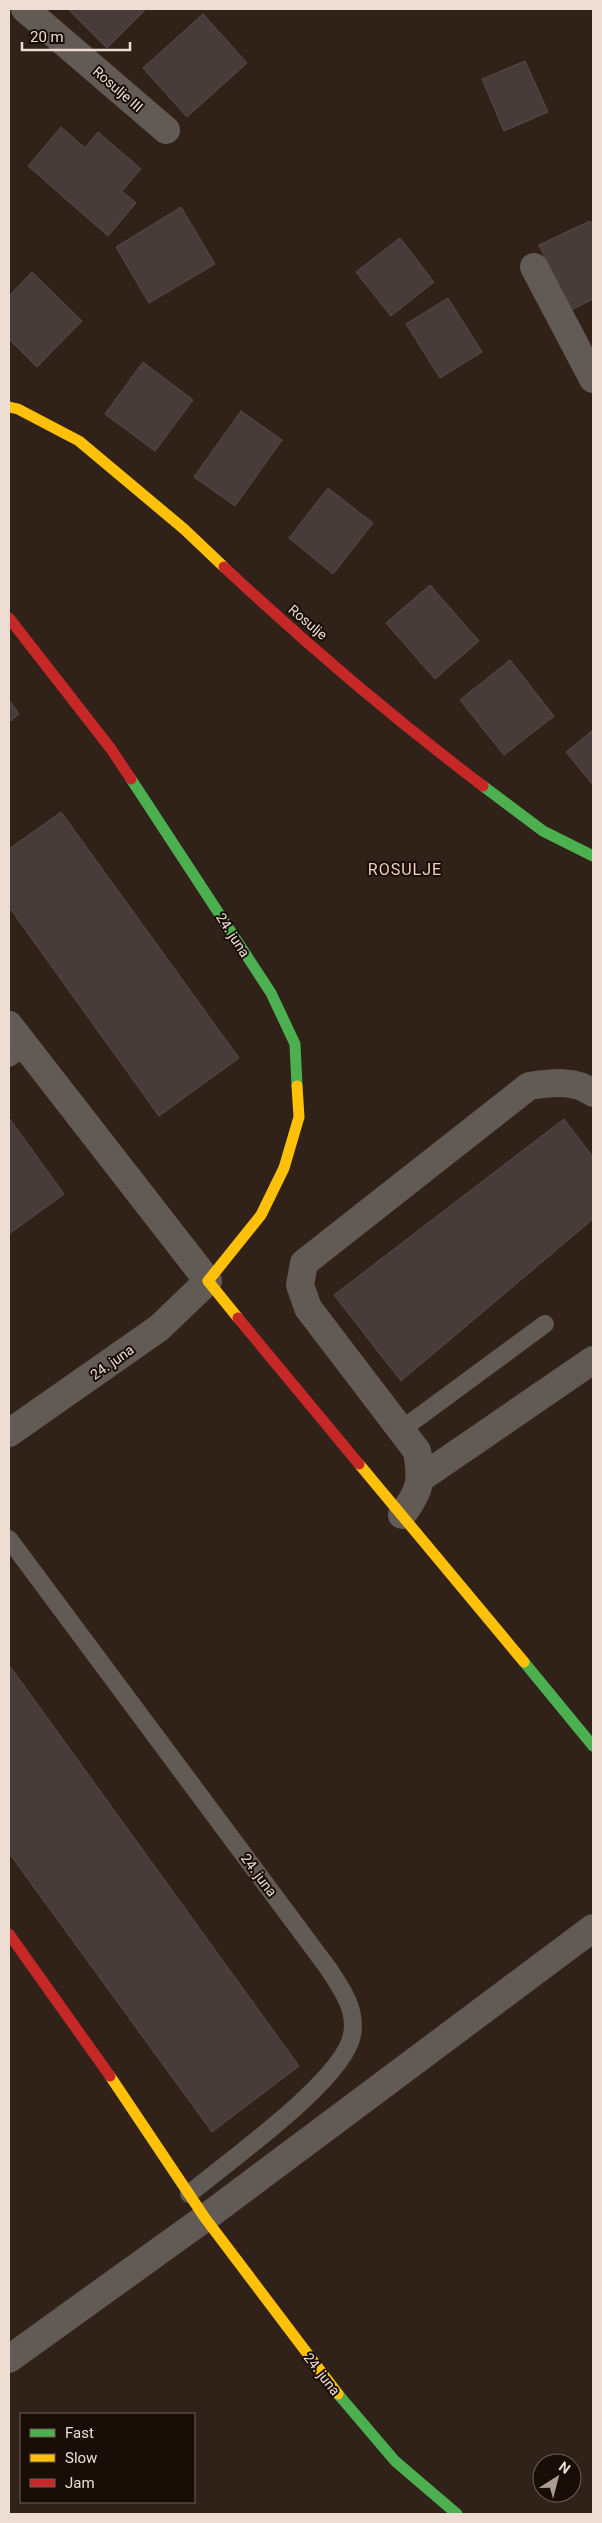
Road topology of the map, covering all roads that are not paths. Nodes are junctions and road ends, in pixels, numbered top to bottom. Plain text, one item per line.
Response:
1 (25, 9) edge
2 (166, 130) dead end
3 (534, 267) dead end
4 (593, 379) edge
5 (9, 407) edge
6 (9, 618) edge
7 (593, 856) edge
8 (9, 1025) edge
9 (17, 1052) edge
10 (593, 1093) edge
11 (208, 1281) junction
12 (545, 1324) dead end
13 (593, 1360) edge
14 (401, 1430) junction
15 (9, 1434) edge
16 (421, 1478) junction
17 (402, 1515) junction
18 (9, 1539) edge
19 (593, 1746) edge
20 (593, 1928) edge
21 (9, 1934) edge
22 (189, 2194) junction
23 (205, 2218) junction
24 (9, 2359) edge
25 (457, 2514) edge

1 - 2 street, Rosulje III
3 - 4 street
5 - 7 street, Rosulje
6 - 11 street, 24. juna
8 - 9 street
9 - 11 street
10 - 14 street
11 - 15 street, 24. juna
11 - 17 street
12 - 14 lane
13 - 16 street
14 - 16 street
16 - 17 street
17 - 19 street
18 - 22 lane, 24. juna
20 - 23 street
21 - 22 street, 24. juna
22 - 23 street, 24. juna
23 - 24 street
23 - 25 street, 24. juna

